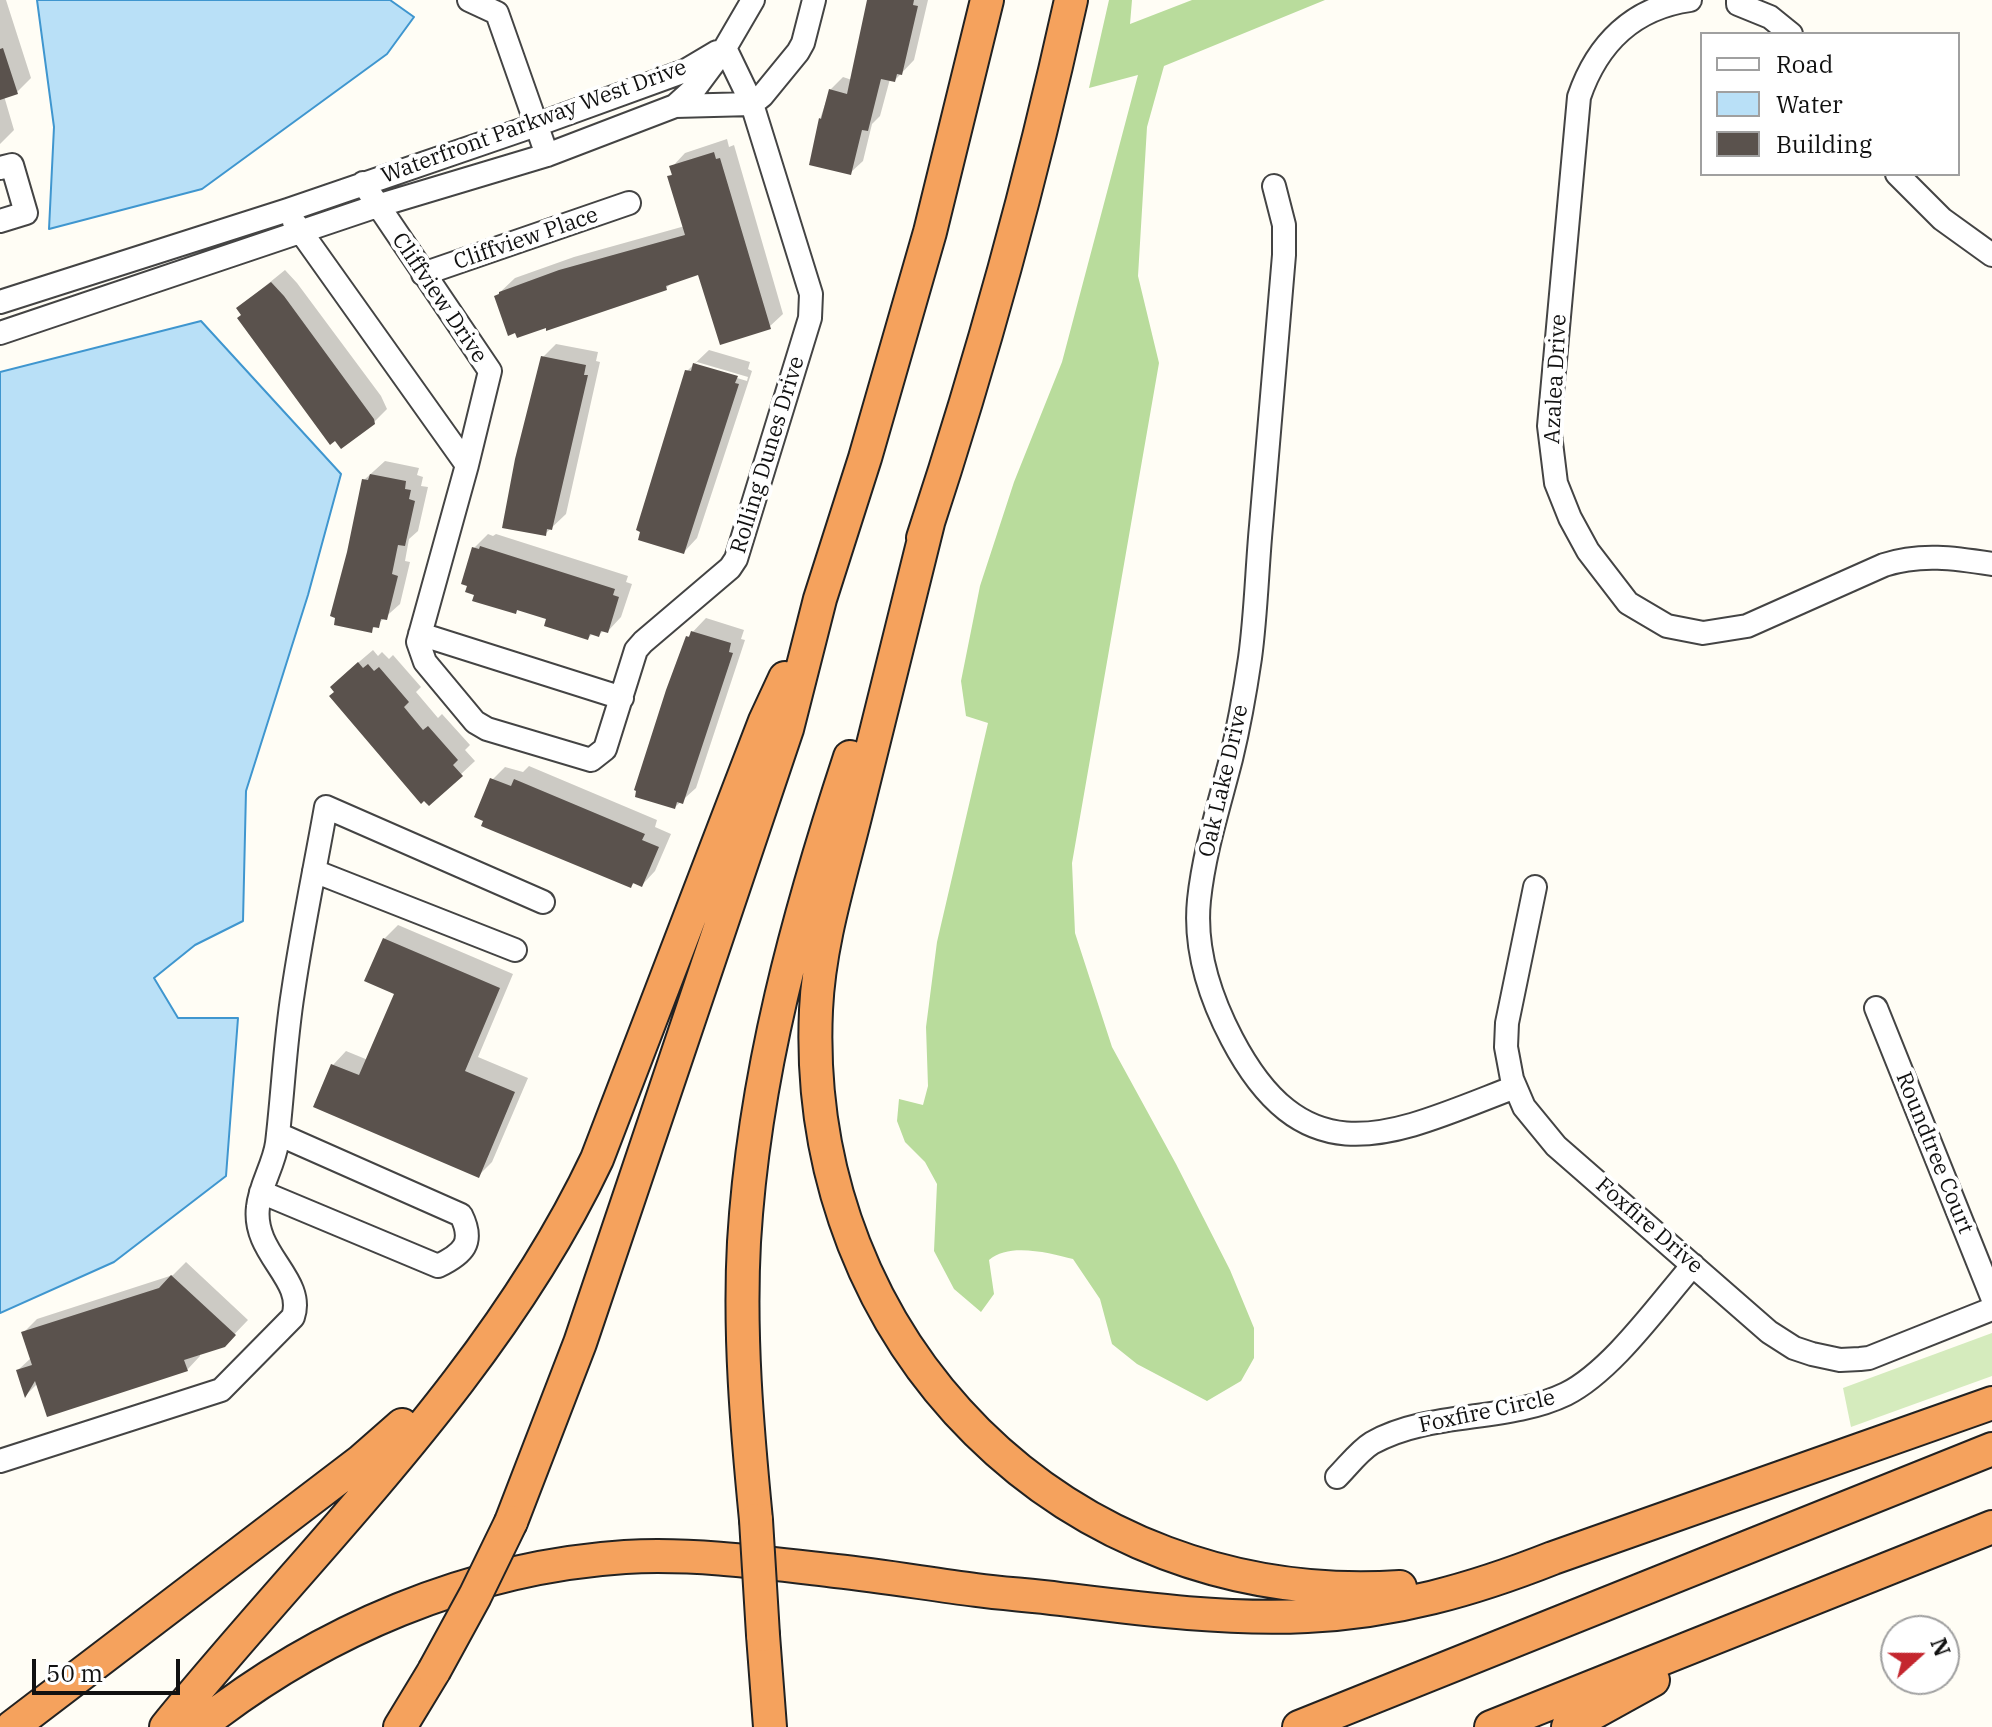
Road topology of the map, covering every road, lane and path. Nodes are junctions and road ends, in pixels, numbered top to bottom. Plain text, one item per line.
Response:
1 (469, 0) edge
2 (753, 0) edge
3 (814, 0) edge
4 (987, 0) edge
5 (1071, 0) edge
6 (1690, 0) edge
7 (1732, 1) edge
8 (1789, 32) edge
9 (725, 48) junction
10 (752, 104) junction
11 (675, 106) junction
12 (536, 125) junction
13 (547, 155) junction
14 (0, 168) edge
15 (1899, 176) edge
16 (363, 183) junction
17 (1274, 186) dead end
18 (629, 203) dead end
19 (377, 206) junction
20 (288, 210) junction
21 (0, 221) edge
22 (301, 232) junction
23 (1992, 255) edge
24 (423, 274) junction
25 (0, 302) edge
26 (0, 333) edge
27 (467, 465) junction
28 (929, 519) junction
29 (1992, 564) edge
30 (820, 599) junction
31 (420, 634) junction
32 (622, 698) junction
33 (314, 871) junction
34 (1535, 887) dead end
35 (543, 902) dead end
36 (515, 950) dead end
37 (1876, 1008) dead end
38 (1515, 1087) junction
39 (277, 1141) junction
40 (261, 1192) junction
41 (1693, 1265) junction
42 (1992, 1297) edge
43 (1992, 1309) edge
44 (505, 1315) junction
45 (1992, 1403) edge
46 (1992, 1449) edge
47 (0, 1461) edge
48 (1337, 1477) dead end
49 (1992, 1527) edge
50 (1553, 1558) junction
51 (1783, 1609) junction
52 (12, 1727) edge
53 (166, 1727) edge
54 (199, 1727) edge
55 (400, 1727) edge
56 (770, 1727) edge
57 (1299, 1727) edge
58 (1491, 1727) edge
59 (1568, 1727) edge

1 - 12 street
2 - 9 street
3 - 10 street
4 - 30 highway
5 - 28 highway
6 - 29 street, Azalea Drive
7 - 8 street
9 - 10 street, Rolling Dunes Drive
9 - 11 street, Waterfront Parkway West Drive
9 - 12 street, Waterfront Parkway West Drive
10 - 11 street
10 - 32 street, Rolling Dunes Drive
11 - 13 street, Waterfront Parkway West Drive
12 - 13 street
12 - 16 street, Waterfront Parkway West Drive
13 - 19 street, Waterfront Parkway West Drive
14 - 21 street
15 - 23 street
16 - 19 street, Cliffview Drive
16 - 20 street, Waterfront Parkway West Drive
17 - 38 street, Oak Lake Drive
18 - 24 street, Cliffview Place
19 - 22 street, Waterfront Parkway West Drive
19 - 24 street, Cliffview Drive
20 - 22 street
20 - 25 street, Waterfront Parkway West Drive
22 - 26 street, Waterfront Parkway West Drive
22 - 27 street
24 - 27 street, Cliffview Drive
27 - 31 street, Cliffview Drive
28 - 50 highway
28 - 56 highway, bridge
30 - 44 highway
30 - 55 highway, bridge
31 - 32 street
31 - 32 street, Rolling Dunes Drive
33 - 35 street
33 - 36 street
33 - 39 street
34 - 38 street, Foxfire Drive
37 - 42 street, Roundtree Court
38 - 41 street, Foxfire Drive
39 - 40 street
39 - 40 street
40 - 47 street
41 - 43 street, Foxfire Drive
41 - 48 street, Foxfire Circle
44 - 52 highway
44 - 53 highway
45 - 50 highway
46 - 57 highway
49 - 51 highway
50 - 54 highway
51 - 58 highway
51 - 59 highway

